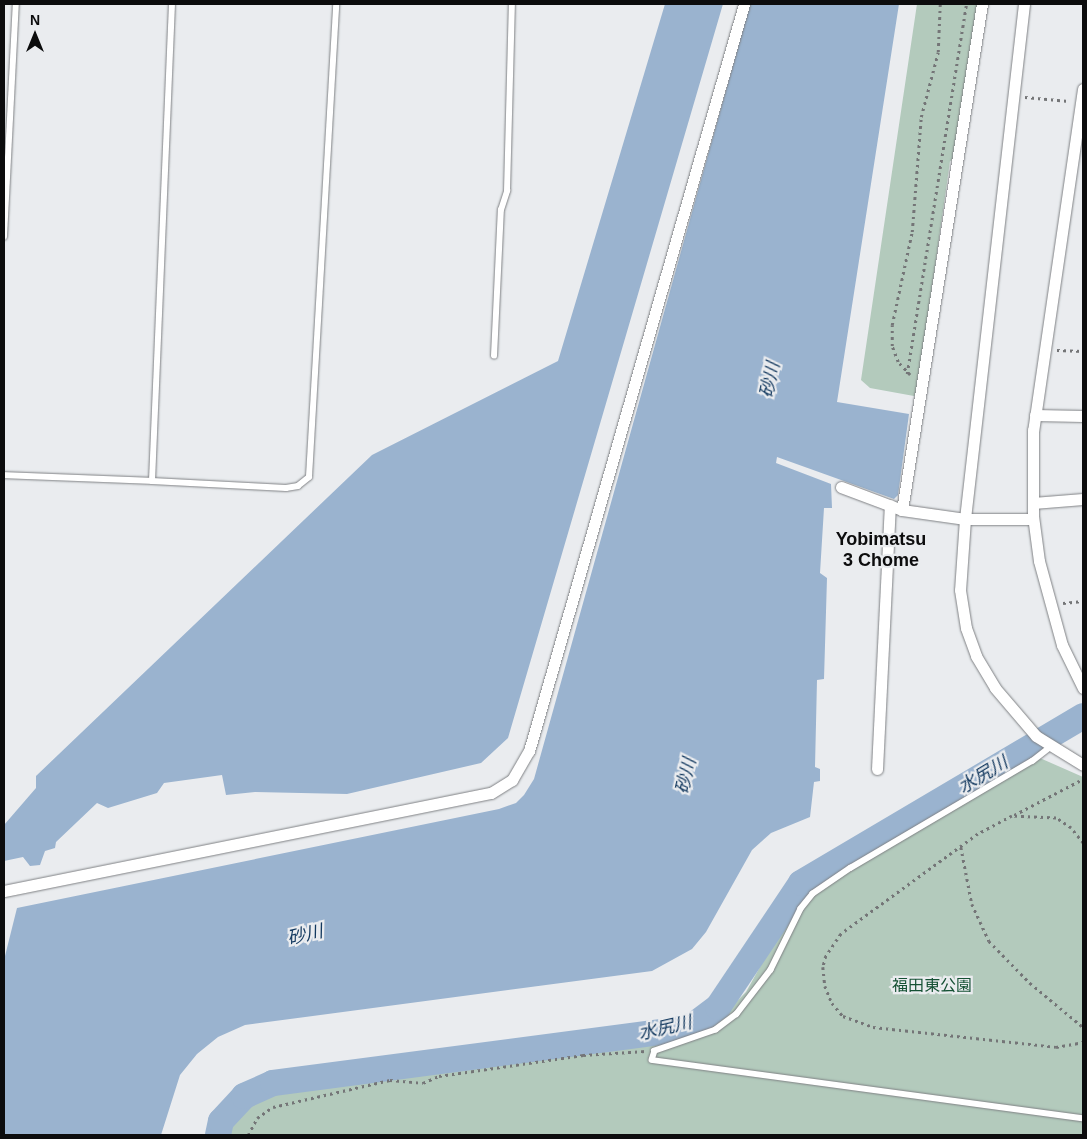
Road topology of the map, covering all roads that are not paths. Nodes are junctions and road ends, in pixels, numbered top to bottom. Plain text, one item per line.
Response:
1 (16, 4) edge
2 (172, 4) edge
3 (336, 4) edge
4 (512, 4) edge
5 (744, 4) edge
6 (982, 4) edge
7 (1024, 4) edge
8 (1083, 89) edge
9 (4, 237) edge
10 (494, 356) dead end
11 (1035, 415) junction
12 (1083, 416) edge
13 (4, 476) edge
14 (152, 481) junction
15 (841, 487) dead end
16 (1083, 499) edge
17 (1032, 503) junction
18 (890, 506) junction
19 (902, 510) junction
20 (1033, 519) junction
21 (965, 520) junction
22 (1083, 688) edge
23 (1048, 746) junction
24 (1083, 766) edge
25 (877, 770) dead end
26 (4, 891) edge
27 (1083, 1118) edge

1 - 9 lane
2 - 14 lane
3 - 14 lane
4 - 10 lane
5 - 26 street
6 - 19 street
7 - 21 street
8 - 11 street
11 - 12 street
11 - 17 street
13 - 14 lane
15 - 18 street
16 - 17 street
17 - 20 street
18 - 19 street
18 - 25 street
19 - 21 street
20 - 21 street
20 - 22 street
21 - 23 street
23 - 24 street
23 - 27 lane

